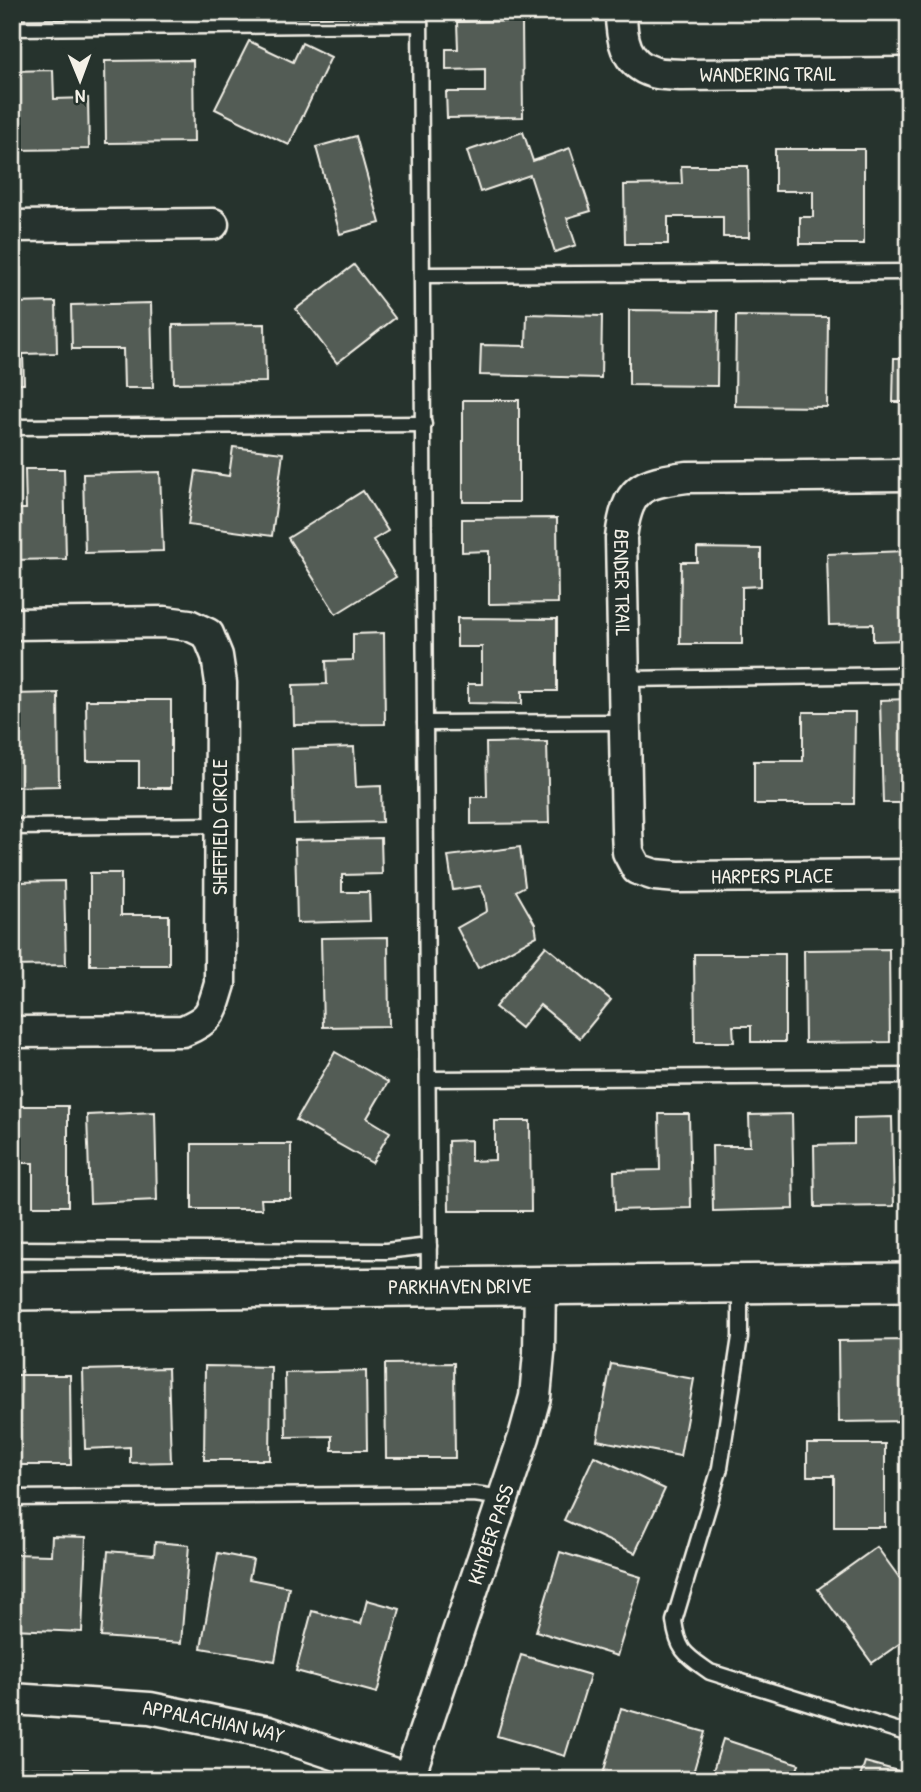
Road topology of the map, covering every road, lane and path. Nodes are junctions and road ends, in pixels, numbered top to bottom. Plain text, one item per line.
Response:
1 (621, 12) edge
2 (420, 18) edge
3 (12, 28) edge
4 (909, 73) edge
5 (213, 225) dead end
6 (12, 226) edge
7 (909, 272) edge
8 (422, 275) junction
9 (424, 424) junction
10 (12, 427) edge
11 (909, 475) edge
12 (12, 624) edge
13 (909, 675) edge
14 (624, 679) junction
15 (625, 722) junction
16 (425, 723) junction
17 (220, 825) junction
18 (12, 827) edge
19 (637, 869) joint
20 (909, 875) edge
21 (12, 1032) edge
22 (909, 1076) edge
23 (428, 1079) junction
24 (429, 1246) junction
25 (12, 1249) edge
26 (909, 1282) edge
27 (740, 1283) junction
28 (540, 1284) junction
29 (429, 1286) junction
30 (12, 1291) edge
31 (12, 1498) edge
32 (504, 1498) junction
33 (12, 1699) edge
34 (909, 1734) edge
35 (410, 1779) edge

1 - 4 street, WANDERING TRAIL
2 - 3 lane
2 - 8 lane
5 - 6 street
7 - 8 lane
8 - 9 lane
9 - 10 lane
9 - 16 lane
11 - 14 street, BENDER TRAIL
12 - 17 street, SHEFFIELD CIRCLE
13 - 14 lane
14 - 15 street, BENDER TRAIL
15 - 16 lane
15 - 19 street, BENDER TRAIL
16 - 23 lane
17 - 18 lane
17 - 21 street, SHEFFIELD CIRCLE
19 - 20 street, HARPERS PLACE
22 - 23 lane
23 - 24 lane
24 - 25 lane
24 - 29 lane
26 - 27 street, PARKHAVEN DRIVE
27 - 28 street, PARKHAVEN DRIVE
27 - 34 lane
28 - 29 street, PARKHAVEN DRIVE
28 - 32 street, KHYBER PASS
29 - 30 street, PARKHAVEN DRIVE
31 - 32 lane
32 - 35 street, KHYBER PASS
33 - 35 street, APPALACHIAN WAY

